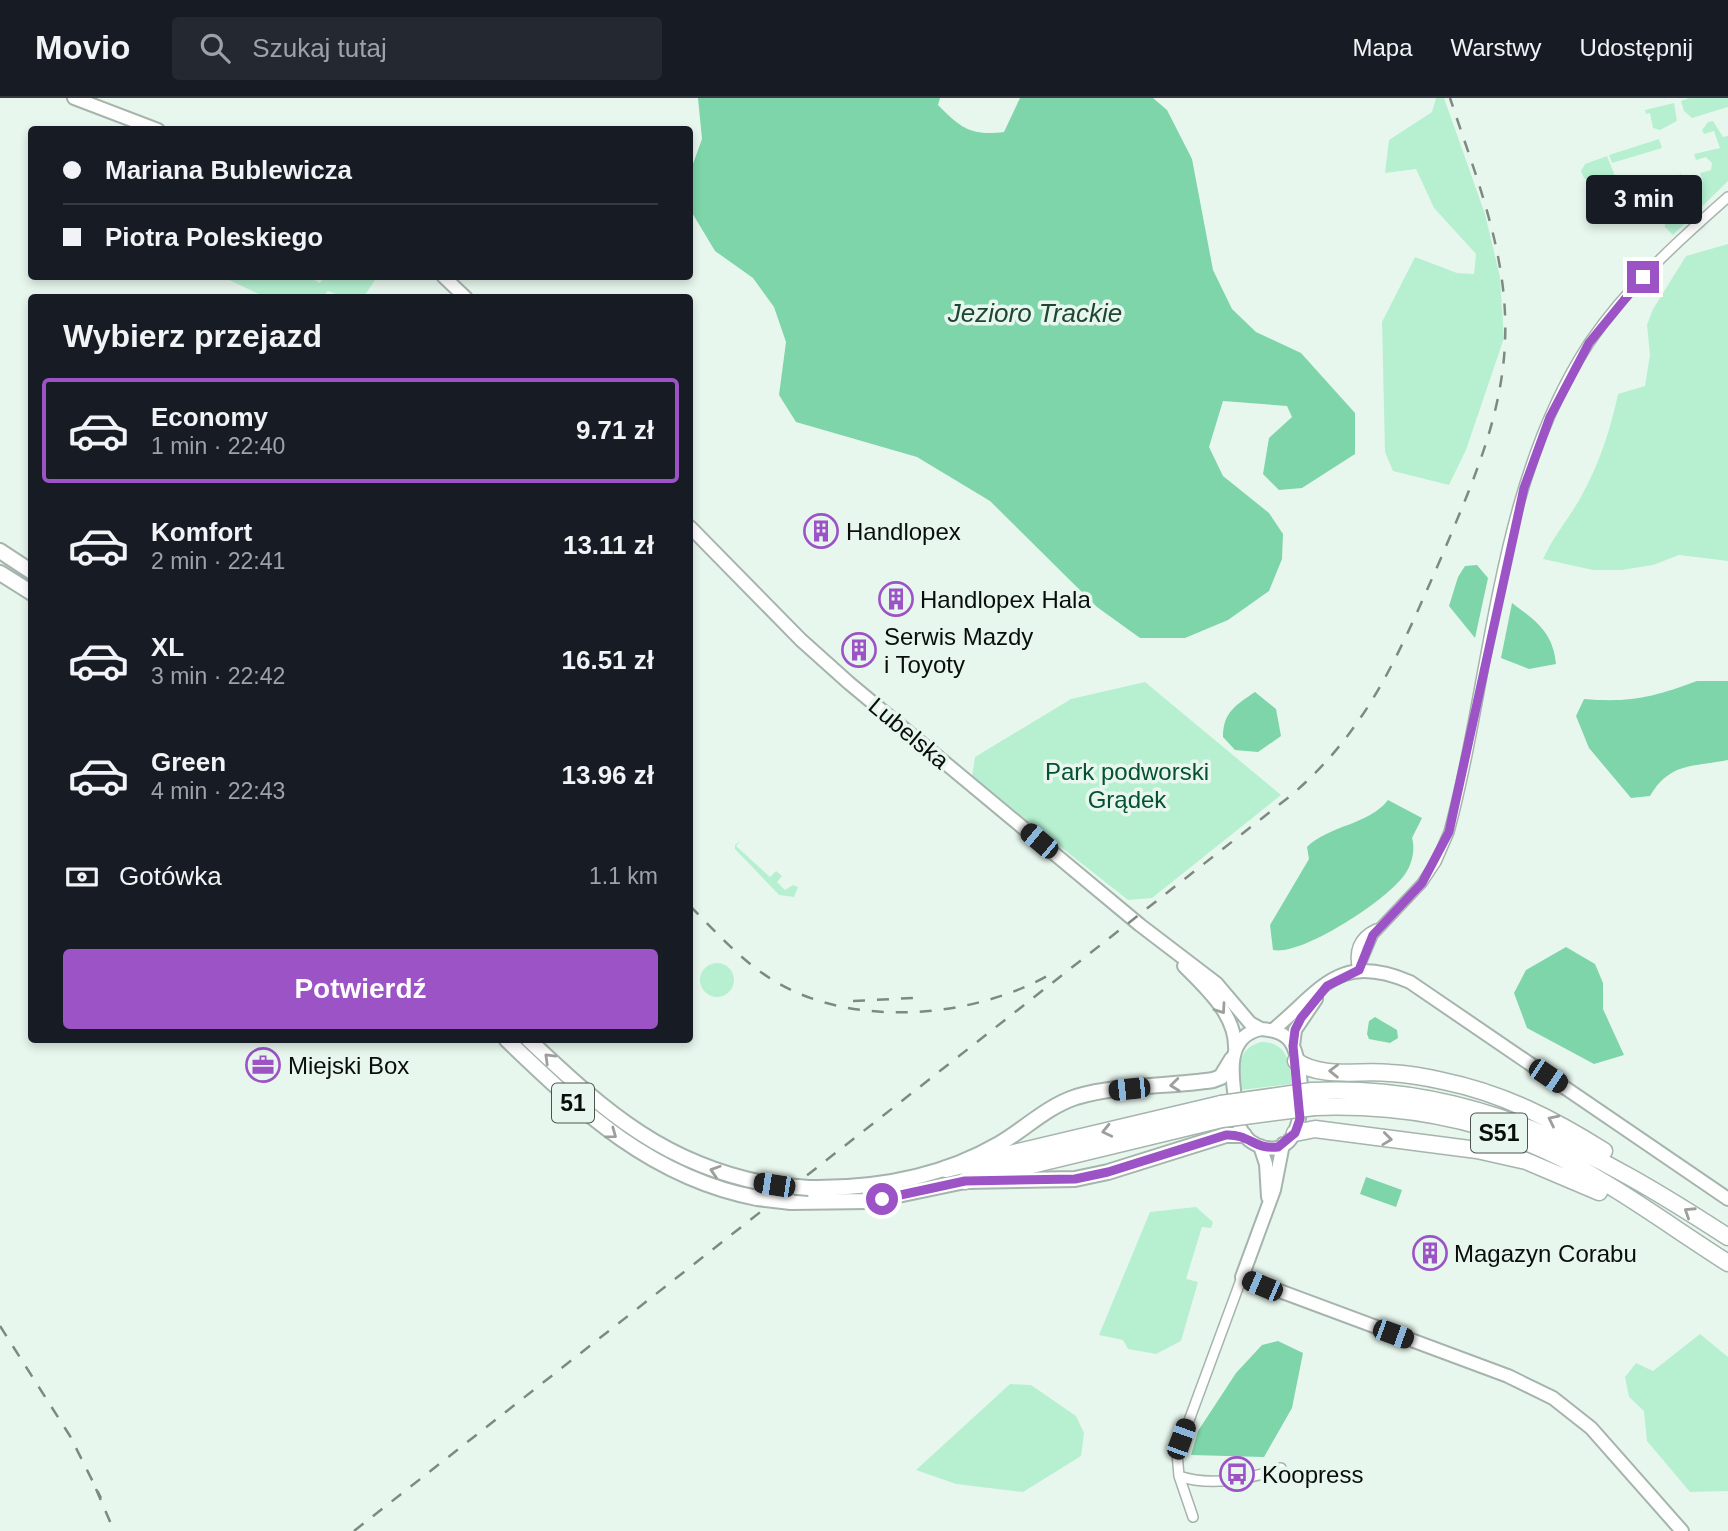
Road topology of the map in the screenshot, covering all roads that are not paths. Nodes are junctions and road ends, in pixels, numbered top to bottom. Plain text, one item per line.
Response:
1 (74, 98) edge
2 (148, 126) edge
3 (1728, 197) edge
4 (447, 280) edge
5 (462, 294) edge
6 (693, 530) edge
7 (0, 551) edge
8 (28, 569) edge
9 (0, 573) edge
10 (28, 590) edge
11 (1140, 925) junction
12 (1359, 970) junction
13 (1267, 1029) junction
14 (510, 1043) edge
15 (532, 1043) edge
16 (1233, 1054) junction
17 (1295, 1054) junction
18 (1313, 1099) junction
19 (1222, 1111) junction
20 (1244, 1135) junction
21 (1289, 1139) junction
22 (1260, 1146) junction
23 (946, 1169) junction
24 (965, 1181) junction
25 (1650, 1186) junction
26 (1728, 1199) edge
27 (1269, 1200) junction
28 (1664, 1222) junction
29 (1728, 1237) edge
30 (1728, 1263) edge
31 (1242, 1277) junction
32 (1280, 1468) dead end
33 (1180, 1476) junction
34 (1193, 1517) dead end
35 (1682, 1531) edge

1 - 2 street
3 - 12 street
4 - 5 street
6 - 11 street, Lubelska
7 - 8 main road
9 - 10 main road
11 - 13 street, Lubelska
11 -> 16 street, Lubelska
12 - 13 street
12 - 17 street
12 - 26 street
13 - 16 street
13 - 17 street, Lubelska
14 -> 24 main road, 51, bridge
23 -> 15 main road, 51, bridge
16 - 20 street, Lubelska
16 -> 23 main road
17 - 21 street
25 -> 17 highway
18 - 19 highway, S51, bridge
18 - 25 highway, S51
18 - 28 highway, S51
19 -> 23 highway, S51
19 - 24 highway, S51
20 - 22 street
20 - 24 main road
21 - 22 street
21 - 27 street
21 -> 28 highway
22 - 27 street
29 -> 25 highway, S51
27 - 31 street
28 - 30 highway, S51
31 - 33 street
31 - 35 street
32 - 33 street
33 - 34 street

